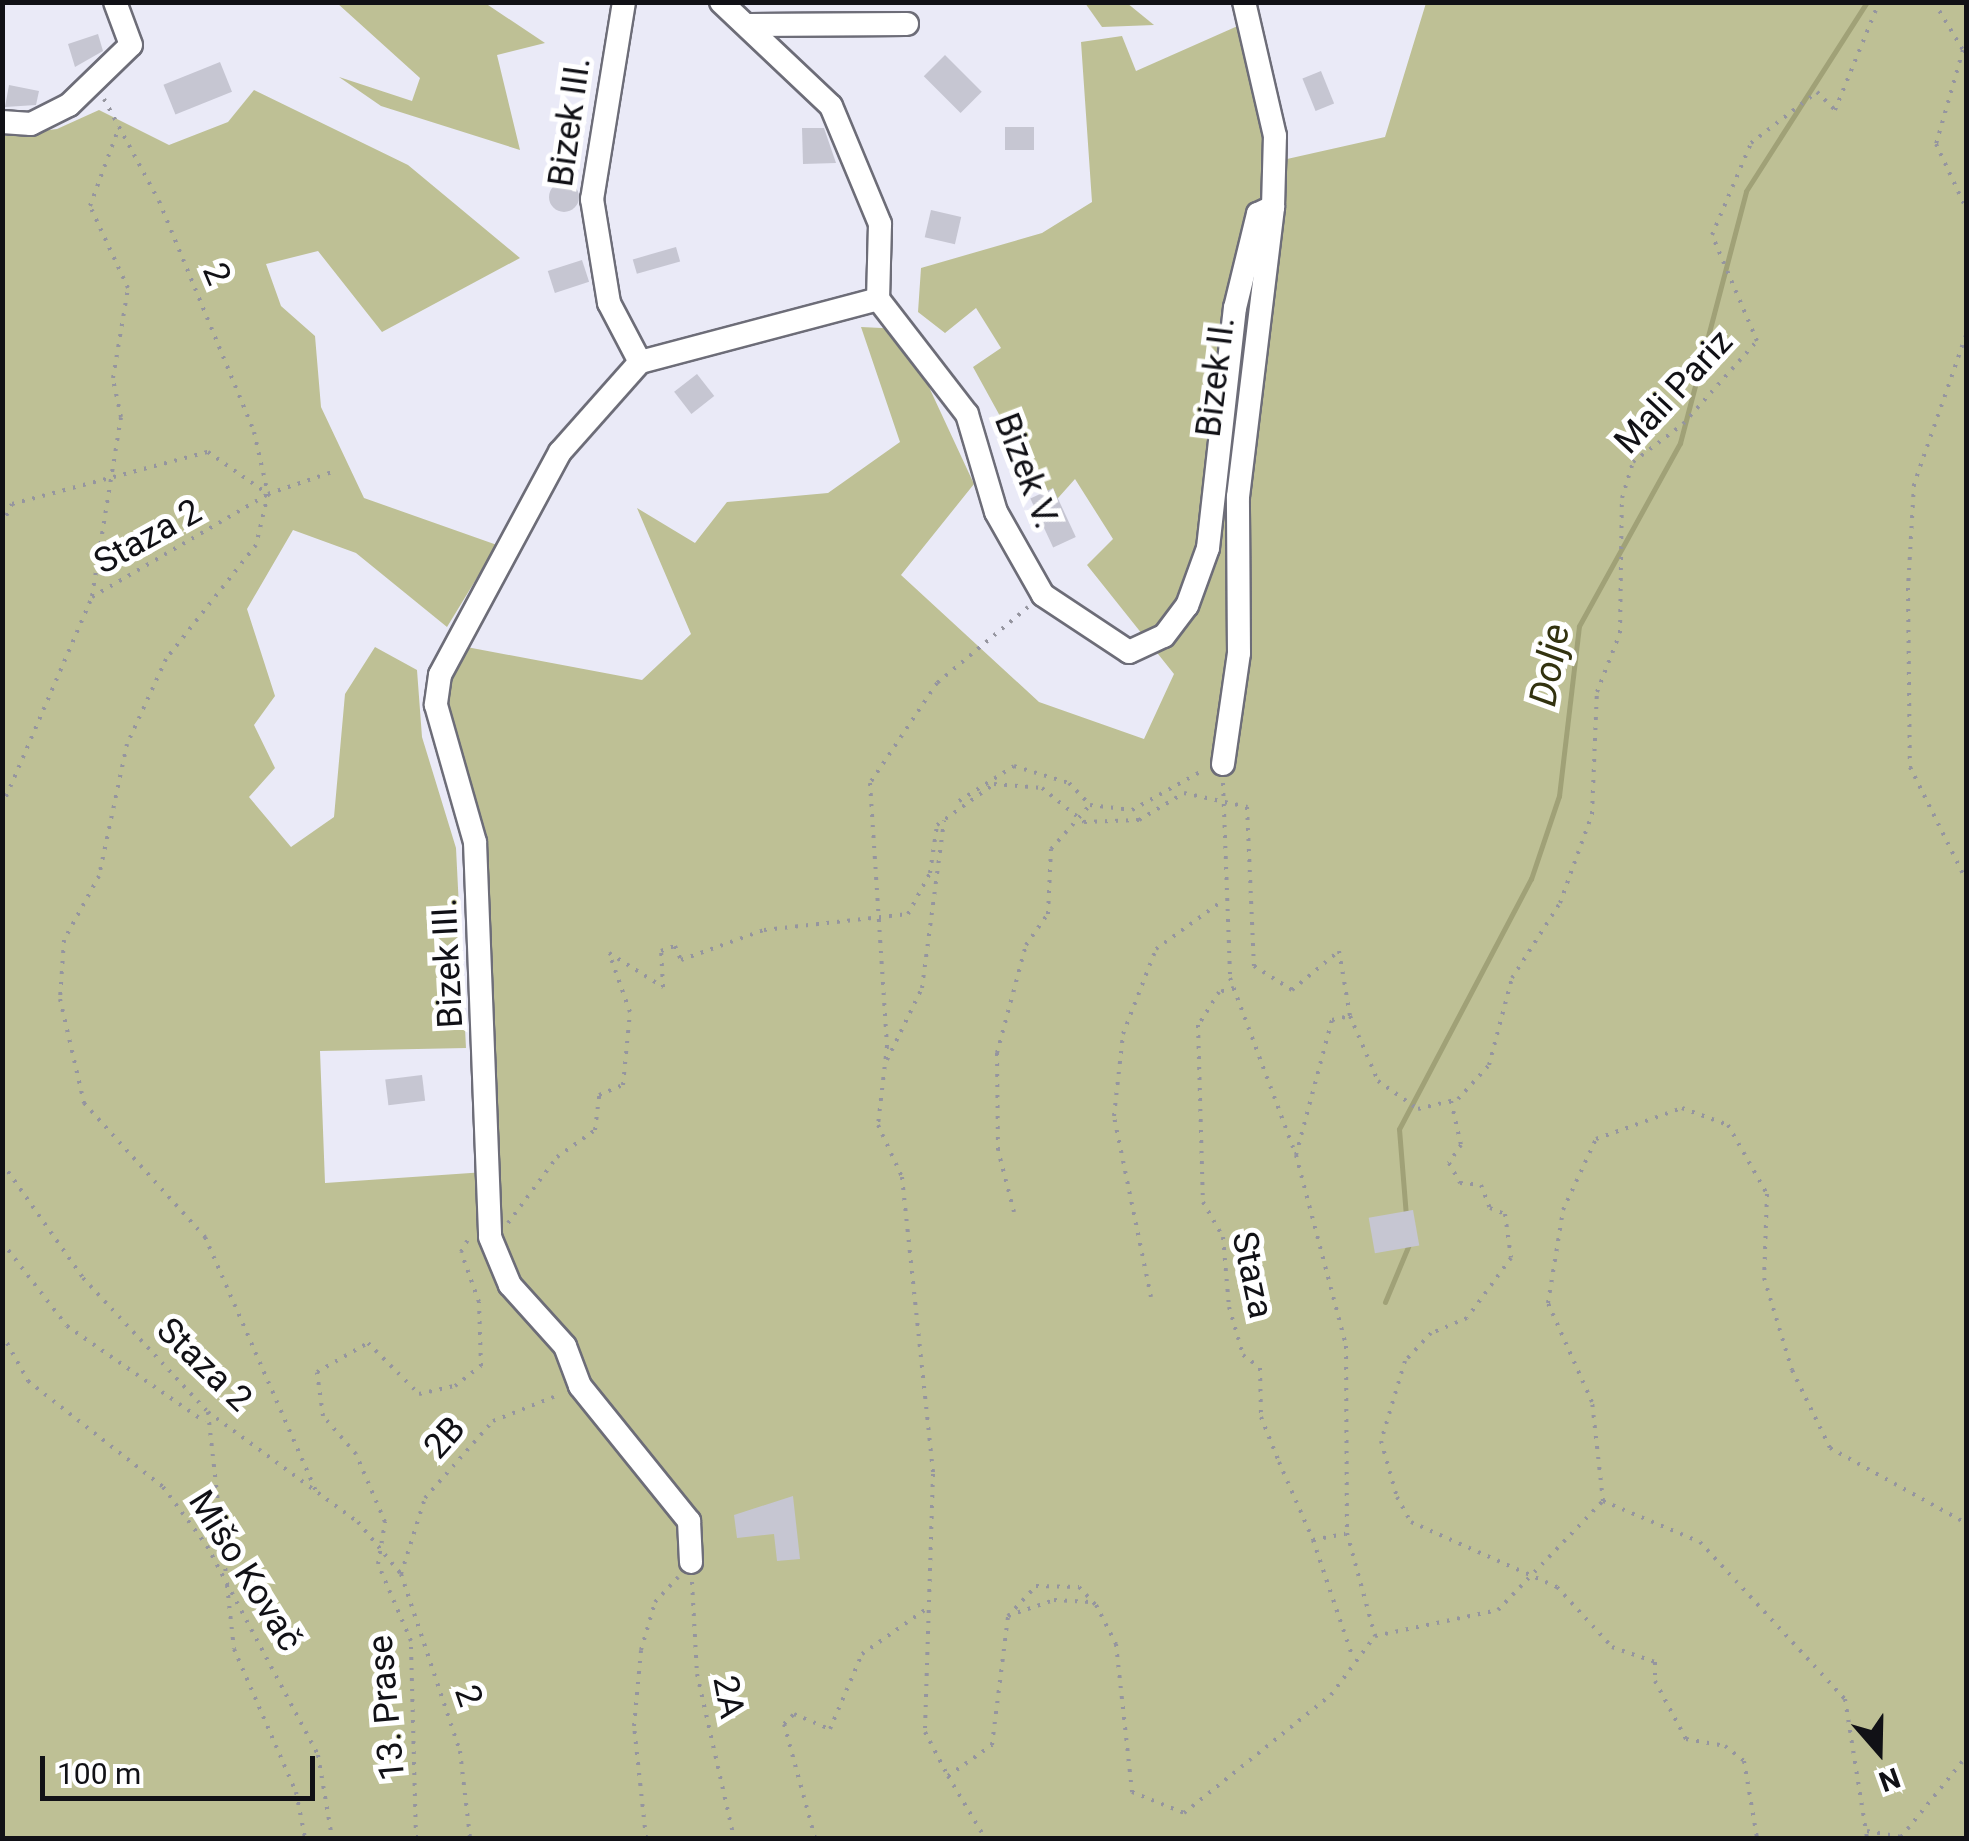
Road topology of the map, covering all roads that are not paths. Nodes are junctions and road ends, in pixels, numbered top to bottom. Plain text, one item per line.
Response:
1 (115, 2) edge
2 (624, 2) edge
3 (722, 2) edge
4 (1244, 2) edge
5 (907, 24) dead end
6 (749, 25) junction
7 (2, 122) edge
8 (1273, 207) junction
9 (878, 298) junction
10 (640, 362) junction
11 (1224, 762) road end
12 (690, 1562) road end

1 - 7 street
2 - 10 street, Bizek III.
3 - 6 street
4 - 8 street, Bizek II.
5 - 6 street
6 - 9 street
8 - 9 street, Bizek V.
8 - 11 street, Bizek II.
9 - 10 street
10 - 12 street, Bizek III.

